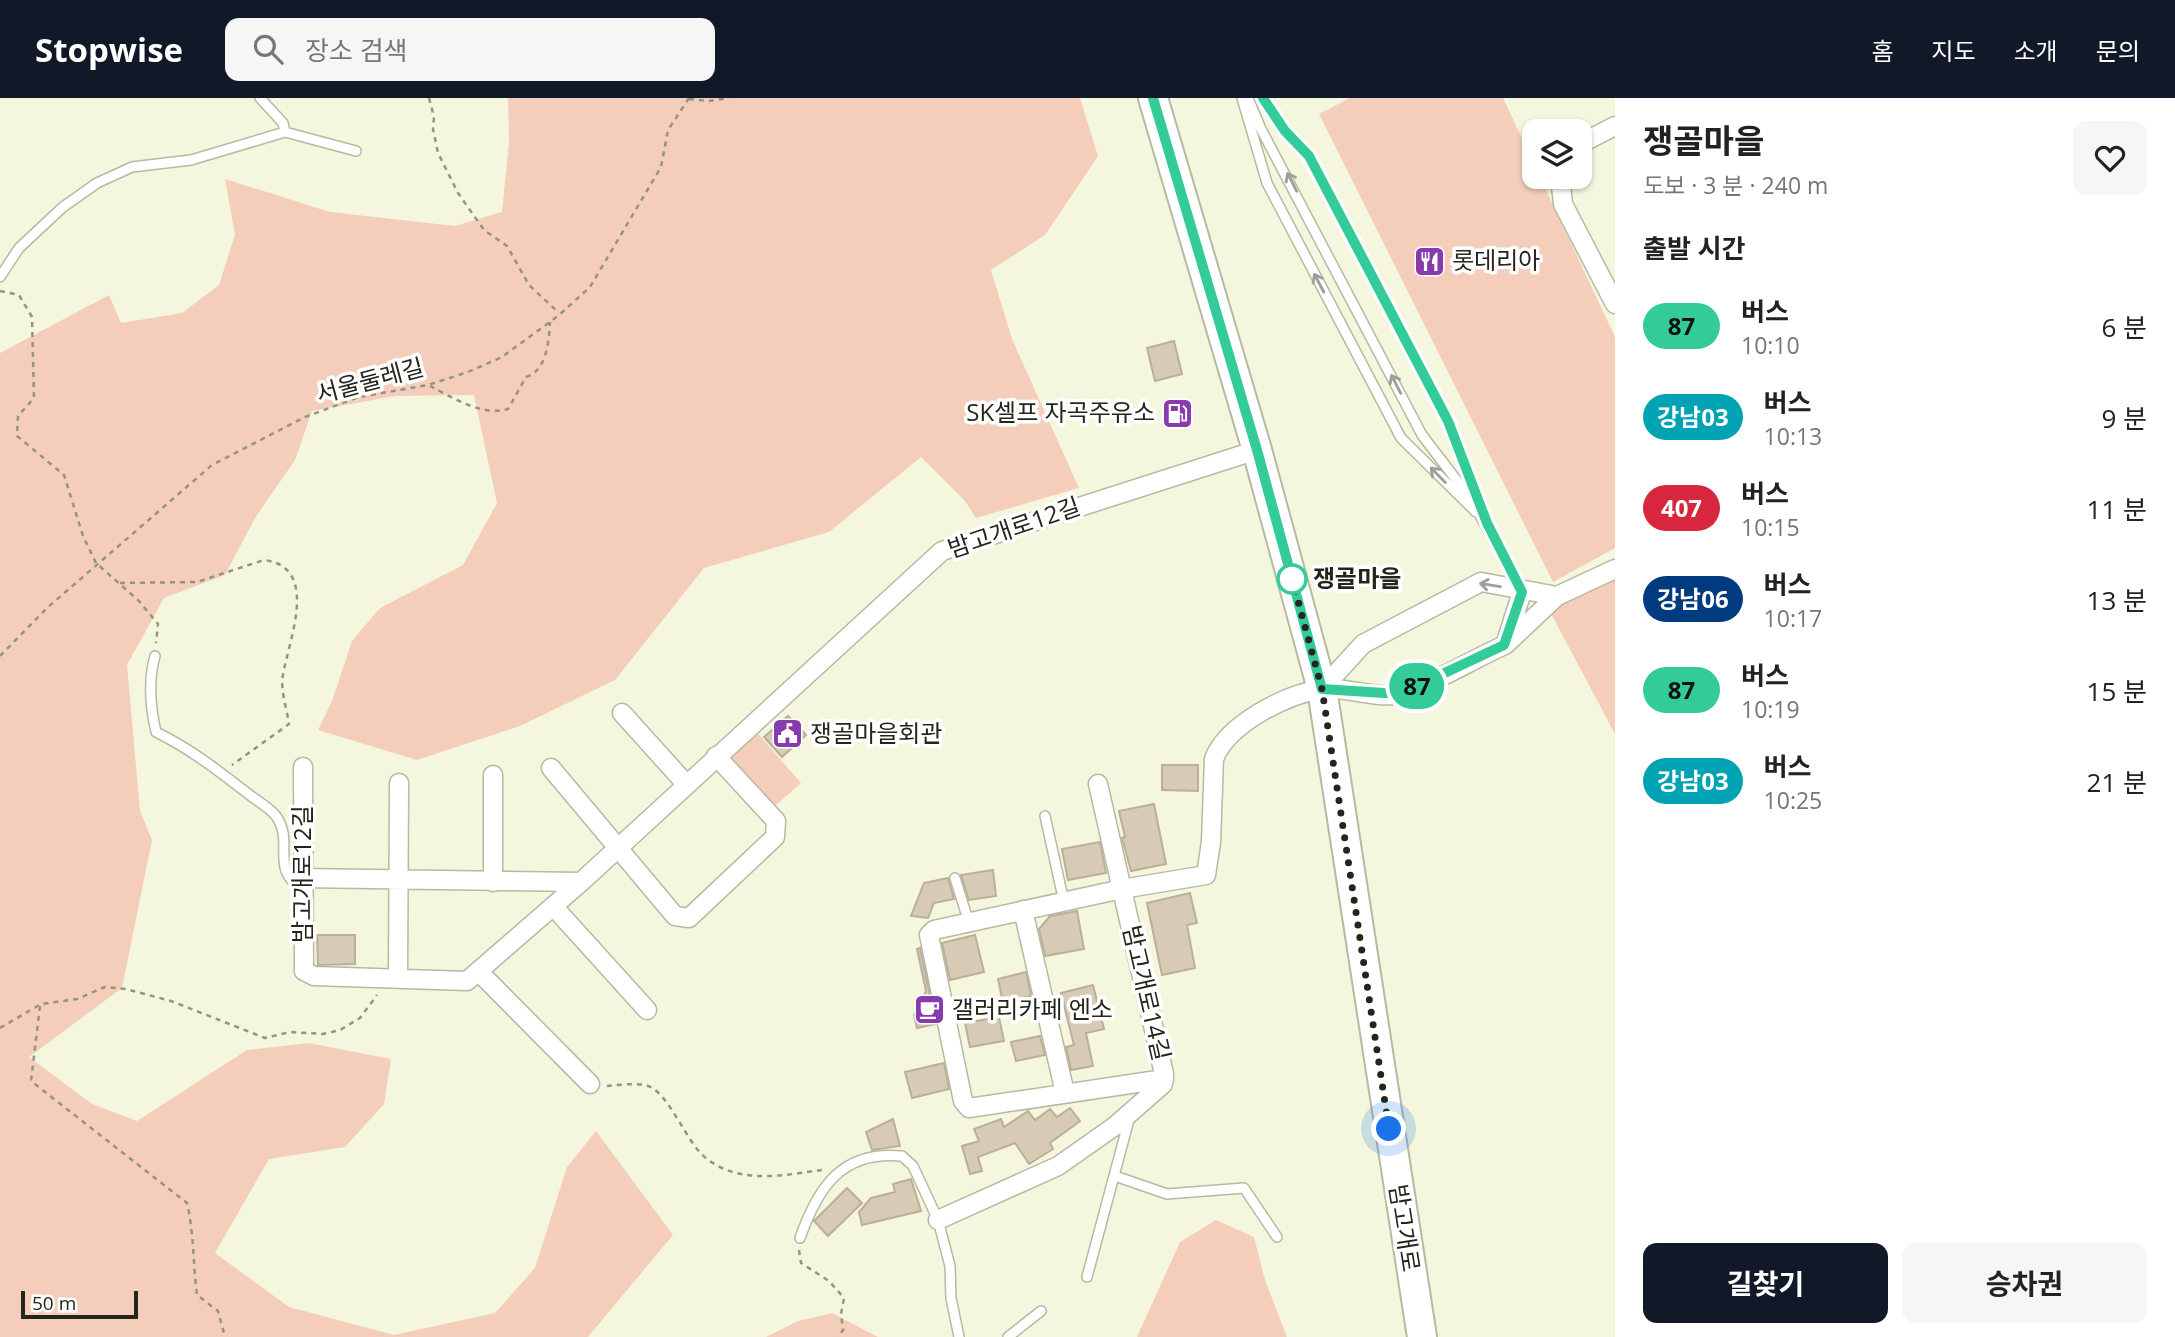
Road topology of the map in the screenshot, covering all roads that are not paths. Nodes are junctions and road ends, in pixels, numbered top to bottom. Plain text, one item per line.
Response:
1 (260, 98) edge
2 (1153, 98) edge
3 (1242, 98) edge
4 (1248, 98) edge
5 (1263, 98) edge
6 (1615, 126) edge
7 (285, 132) junction
8 (1592, 138) edge
9 (356, 151) dead end
10 (1561, 189) edge
11 (0, 277) edge
12 (1615, 304) edge
13 (1257, 450) junction
14 (1487, 523) junction
15 (1615, 569) edge
16 (1522, 592) junction
17 (1557, 597) junction
18 (1504, 645) junction
19 (155, 656) road end
20 (1322, 689) junction
21 (622, 713) dead end
22 (716, 756) junction
23 (303, 767) dead end
24 (551, 768) dead end
25 (493, 775) dead end
26 (400, 783) dead end
27 (686, 784) junction
28 (1098, 784) dead end
29 (1045, 817) dead end
30 (618, 848) junction
31 (956, 878) dead end
32 (398, 879) junction
33 (493, 882) junction
34 (581, 882) junction
35 (302, 883) junction
36 (1122, 889) junction
37 (1064, 902) junction
38 (553, 906) junction
39 (1023, 910) junction
40 (969, 923) junction
41 (479, 972) junction
42 (393, 978) junction
43 (647, 1010) dead end
44 (1164, 1079) junction
45 (590, 1084) road end
46 (1065, 1093) junction
47 (1130, 1114) junction
48 (1115, 1176) junction
49 (938, 1220) junction
50 (1277, 1237) dead end
51 (800, 1238) road end
52 (1087, 1277) dead end
53 (1041, 1311) dead end
54 (959, 1337) edge
55 (1008, 1337) edge
56 (1422, 1337) edge

1 - 7 lane
2 - 13 main road, 밤고개로
14 -> 3 lane
14 -> 4 lane
5 - 14 lane
6 - 8 street
7 - 9 lane
7 - 11 lane
10 - 12 street
13 - 20 main road, 밤고개로
13 - 22 street, 밤고개로12길
14 - 16 lane
15 - 17 street
16 - 17 street
16 - 18 street
16 -> 20 street
17 - 18 street
18 - 20 street
19 - 35 lane
20 - 36 street, 밤고개로14길
20 - 56 main road, 밤고개로
21 - 27 street
22 - 27 street, 밤고개로12길
22 - 30 street
23 - 35 street, 밤고개로12길
24 - 30 street
25 - 33 street
26 - 32 street
27 - 30 street, 밤고개로12길
28 - 36 street, 밤고개로14길
29 - 37 lane
30 - 34 street, 밤고개로12길
31 - 40 lane
32 - 33 street
32 - 35 street
32 - 42 street
33 - 34 street
34 - 38 street, 밤고개로12길
35 - 42 street, 밤고개로12길
36 - 37 street, 밤고개로14길
36 - 44 street, 밤고개로14길
37 - 39 street, 밤고개로14길
38 - 41 street, 밤고개로12길
38 - 43 street
39 - 40 street, 밤고개로14길
39 - 46 street
40 - 46 street, 밤고개로14길
41 - 42 street, 밤고개로12길
41 - 45 street
44 - 46 street
44 - 47 street, 밤고개로14길
47 - 48 lane
47 - 49 street, 밤고개로14길
48 - 50 lane
48 - 52 lane
49 - 51 lane
49 - 54 lane
53 - 55 lane

